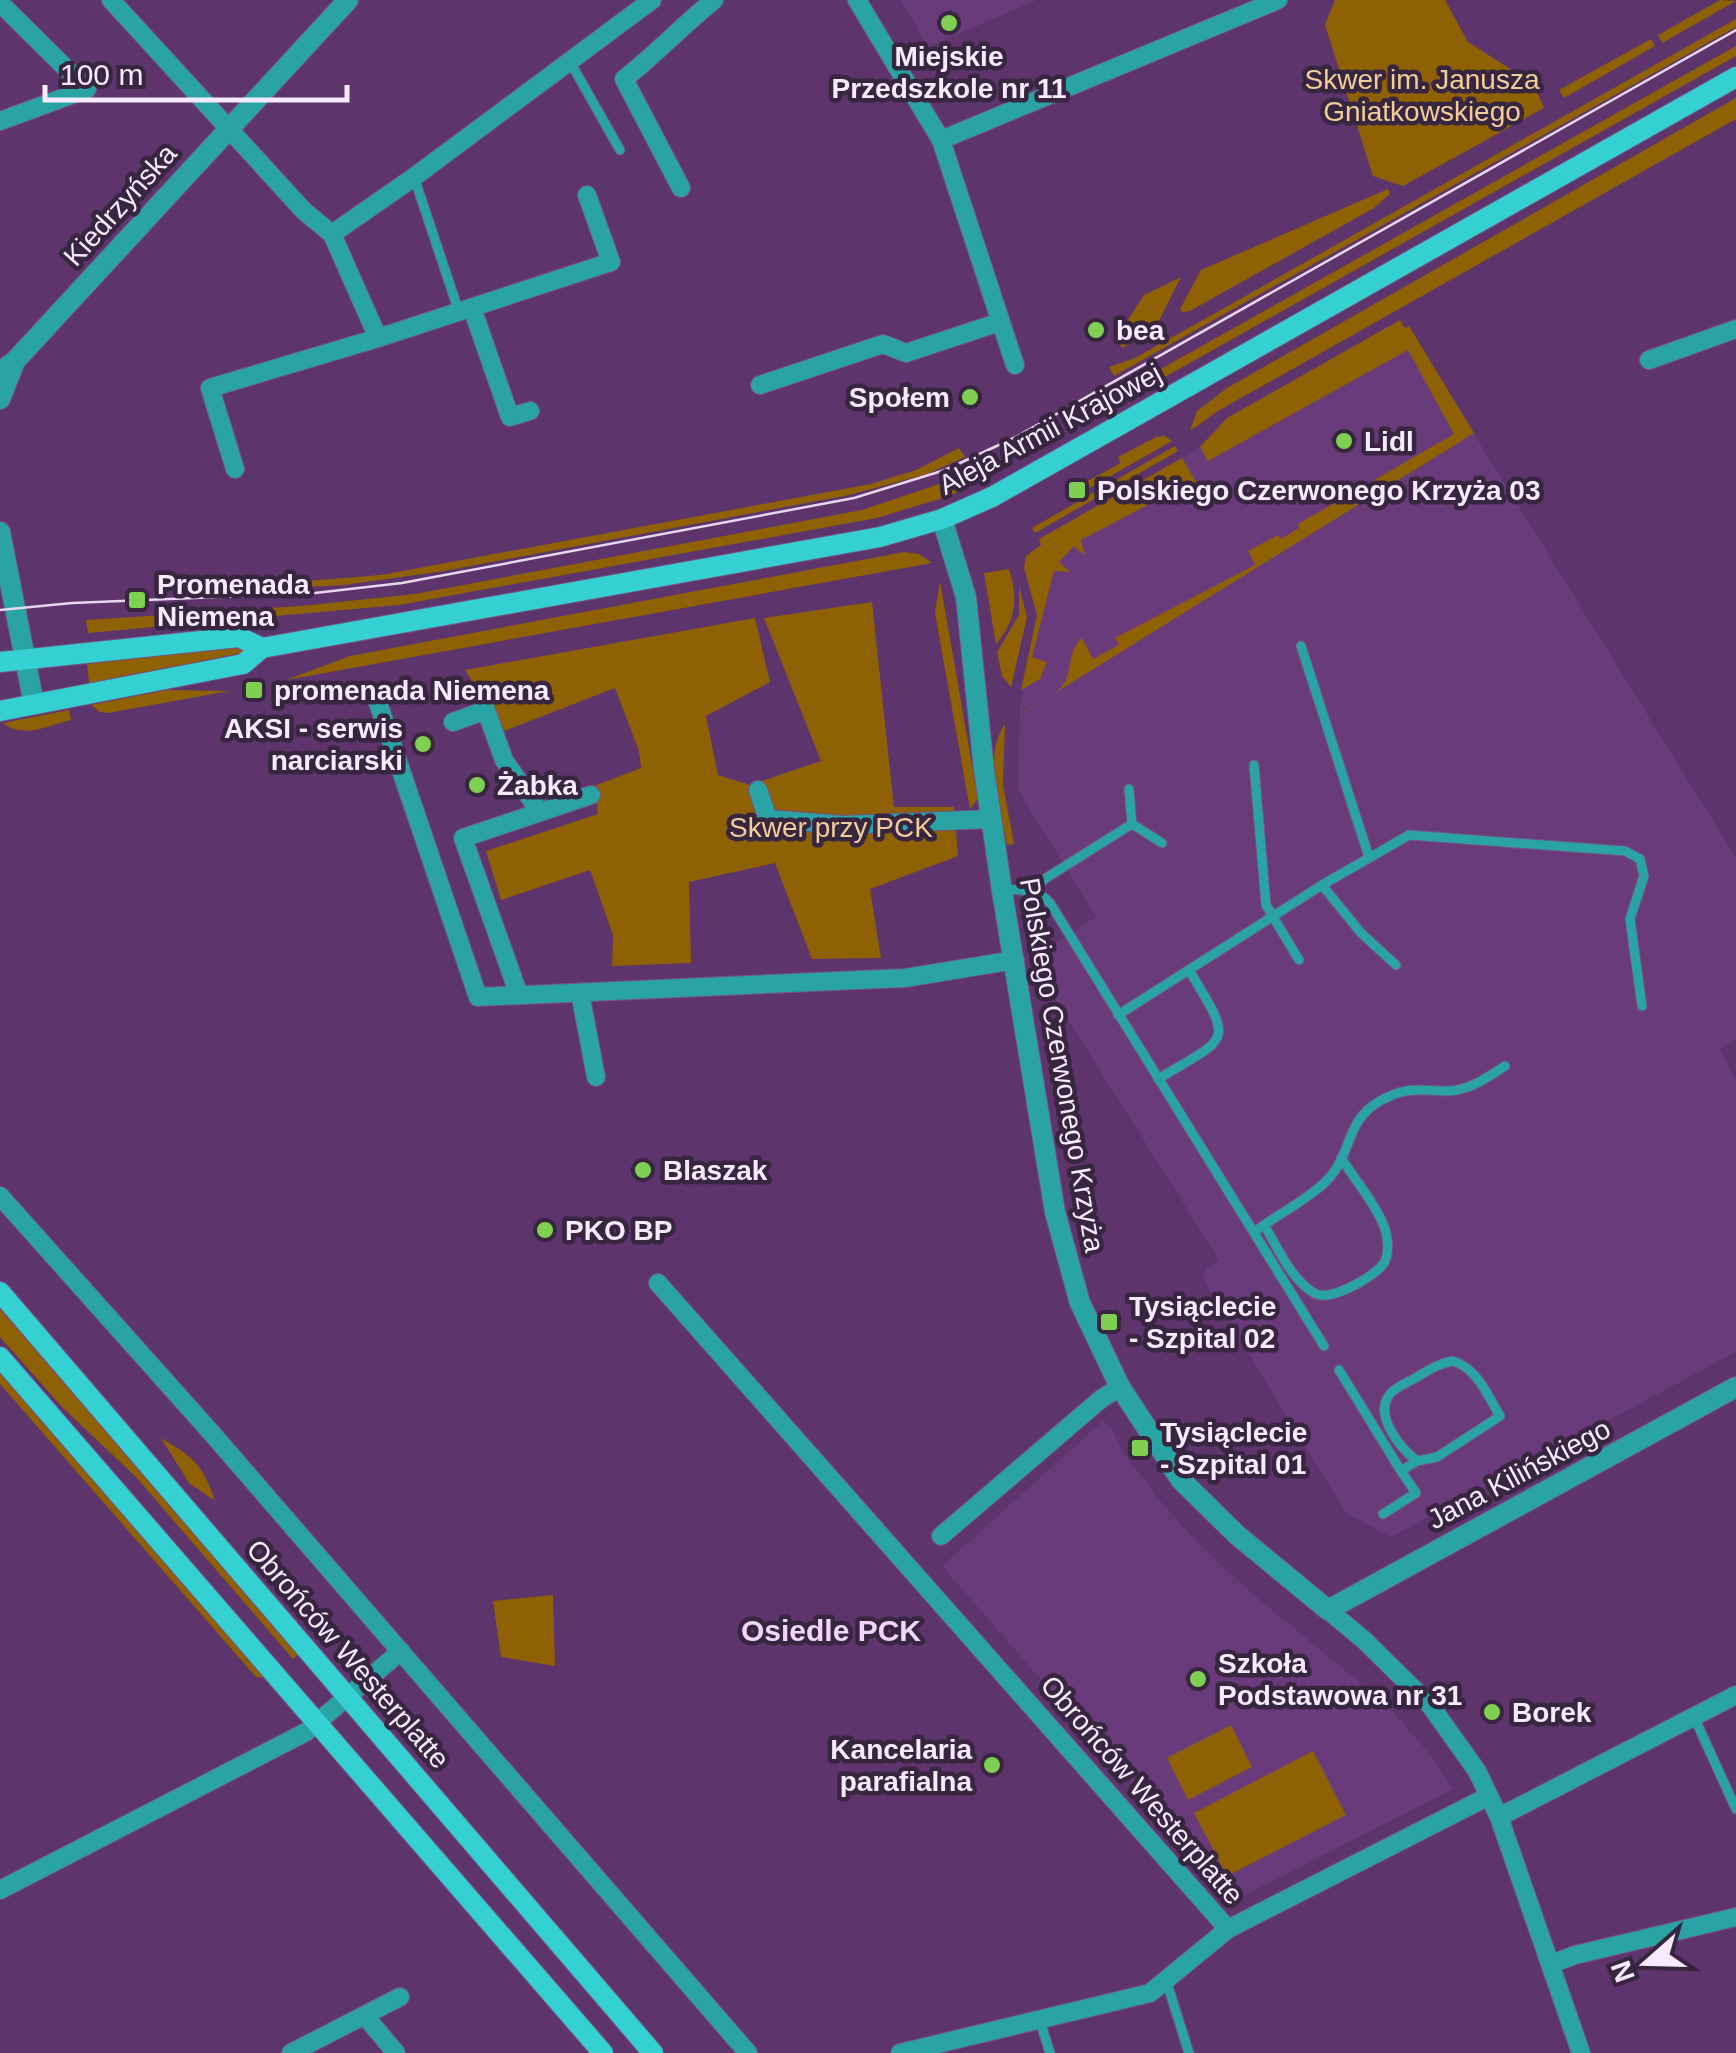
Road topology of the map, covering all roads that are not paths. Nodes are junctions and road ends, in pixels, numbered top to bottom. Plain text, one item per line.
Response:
1 (111, 0) edge
2 (348, 0) edge
3 (652, 0) edge
4 (714, 0) edge
5 (857, 0) edge
6 (1278, 0) edge
7 (0, 3) edge
8 (569, 60) junction
9 (1736, 77) edge
10 (0, 121) edge
11 (228, 128) junction
12 (941, 140) junction
13 (620, 150) dead end
14 (414, 177) junction
15 (681, 188) dead end
16 (588, 195) dead end
17 (332, 234) junction
18 (466, 310) junction
19 (1000, 322) junction
20 (1736, 328) edge
21 (378, 338) junction
22 (1649, 360) dead end
23 (1015, 365) dead end
24 (8, 367) edge
25 (760, 386) dead end
26 (0, 399) edge
27 (530, 411) dead end
28 (235, 469) dead end
29 (942, 519) junction
30 (0, 532) edge
31 (1301, 646) dead end
32 (262, 648) junction
33 (25, 659) junction
34 (0, 662) edge
35 (376, 697) dead end
36 (34, 704) junction
37 (0, 711) edge
38 (452, 722) dead end
39 (1254, 765) dead end
40 (1129, 788) dead end
41 (758, 790) dead end
42 (591, 795) dead end
43 (539, 811) junction
44 (991, 819) junction
45 (1132, 824) junction
46 (1162, 843) dead end
47 (1370, 858) junction
48 (1322, 885) junction
49 (1002, 890) junction
50 (1031, 892) junction
51 (1272, 916) junction
52 (1014, 960) junction
53 (1298, 960) dead end
54 (1396, 965) dead end
55 (1188, 970) junction
56 (580, 993) junction
57 (518, 995) junction
58 (1642, 1006) dead end
59 (1118, 1014) junction
60 (1505, 1066) dead end
61 (596, 1077) dead end
62 (1158, 1078) junction
63 (1341, 1158) junction
64 (0, 1196) edge
65 (1264, 1225) junction
66 (1254, 1232) junction
67 (658, 1282) dead end
68 (0, 1292) edge
69 (1324, 1346) dead end
70 (0, 1357) edge
71 (1339, 1370) dead end
72 (1120, 1387) junction
73 (1736, 1387) edge
74 (1416, 1461) junction
75 (1402, 1471) junction
76 (1383, 1514) dead end
77 (941, 1536) dead end
78 (1328, 1610) junction
79 (400, 1651) junction
80 (1736, 1695) edge
81 (347, 1696) junction
82 (1694, 1718) junction
83 (318, 1722) junction
84 (1489, 1796) junction
85 (1736, 1810) edge
86 (1499, 1817) junction
87 (0, 1890) edge
88 (1736, 1918) edge
89 (1228, 1929) junction
90 (1551, 1964) junction
91 (1166, 1980) junction
92 (400, 1997) dead end
93 (365, 2016) junction
94 (1040, 2021) junction
95 (291, 2053) edge
96 (396, 2053) edge
97 (603, 2053) edge
98 (653, 2053) edge
99 (748, 2053) edge
100 (900, 2053) edge
101 (1050, 2053) edge
102 (1189, 2053) edge
103 (1582, 2053) edge

1 - 11 street
2 - 11 street, Kiedrzyńska
3 - 8 street
4 - 15 street
5 - 12 street
6 - 12 street
7 - 10 street
8 - 13 lane
8 - 14 street
9 - 29 main road, Aleja Armii Krajowej
11 - 17 street
11 - 24 street, Kiedrzyńska
12 - 19 street
14 - 17 street
14 - 18 lane
16 - 18 street
17 - 21 street
18 - 21 street
18 - 27 street
19 - 23 street
19 - 25 street
20 - 22 street
21 - 28 street
24 - 26 street, Kiedrzyńska
29 - 32 main road, Aleja Armii Krajowej
29 - 44 street, Polskiego Czerwonego Krzyża
30 - 33 street
31 - 47 lane
32 - 33 main road, Aleja Armii Krajowej
32 - 36 main road, Aleja Armii Krajowej
33 - 34 main road, Aleja Armii Krajowej
33 - 36 street
35 - 57 street
36 - 37 main road, Aleja Armii Krajowej
38 - 43 street
39 - 51 lane
40 - 45 lane
41 - 44 street
42 - 43 street
43 - 57 street
44 - 49 street, Polskiego Czerwonego Krzyża
45 - 46 lane
45 - 50 lane
47 - 48 lane
47 - 58 lane
48 - 51 lane
48 - 54 lane
49 - 50 lane
49 - 52 street, Polskiego Czerwonego Krzyża
50 - 59 lane
51 - 53 lane
51 - 55 lane
52 - 56 street
52 - 72 street, Polskiego Czerwonego Krzyża
55 - 59 lane
55 - 62 lane
56 - 57 street
56 - 61 street
59 - 62 lane
60 - 63 lane
62 - 66 lane
63 - 65 lane
63 - 65 lane
64 - 79 street
65 - 66 lane
66 - 69 lane
67 - 89 street, Obrońców Westerplatte
68 - 81 main road, Obrońców Westerplatte
70 - 83 main road
71 - 75 lane
72 - 77 street
72 - 78 street, Polskiego Czerwonego Krzyża
73 - 78 street, Jana Kilińskiego
74 - 74 lane
74 - 75 lane
75 - 76 lane
78 - 84 street, Polskiego Czerwonego Krzyża
79 - 81 street
79 - 99 street
80 - 82 street
81 - 83 street
81 - 98 main road, Obrońców Westerplatte
82 - 85 lane
82 - 86 street
83 - 87 street
83 - 97 main road
84 - 86 street, Polskiego Czerwonego Krzyża
84 - 89 street, Obrońców Westerplatte
86 - 90 street, Polskiego Czerwonego Krzyża
88 - 90 street
89 - 91 street, Obrońców Westerplatte
90 - 103 street, Polskiego Czerwonego Krzyża
91 - 94 street, Obrońców Westerplatte
91 - 102 lane
92 - 93 street
93 - 95 street
93 - 96 street
94 - 100 street, Obrońców Westerplatte
94 - 101 lane

